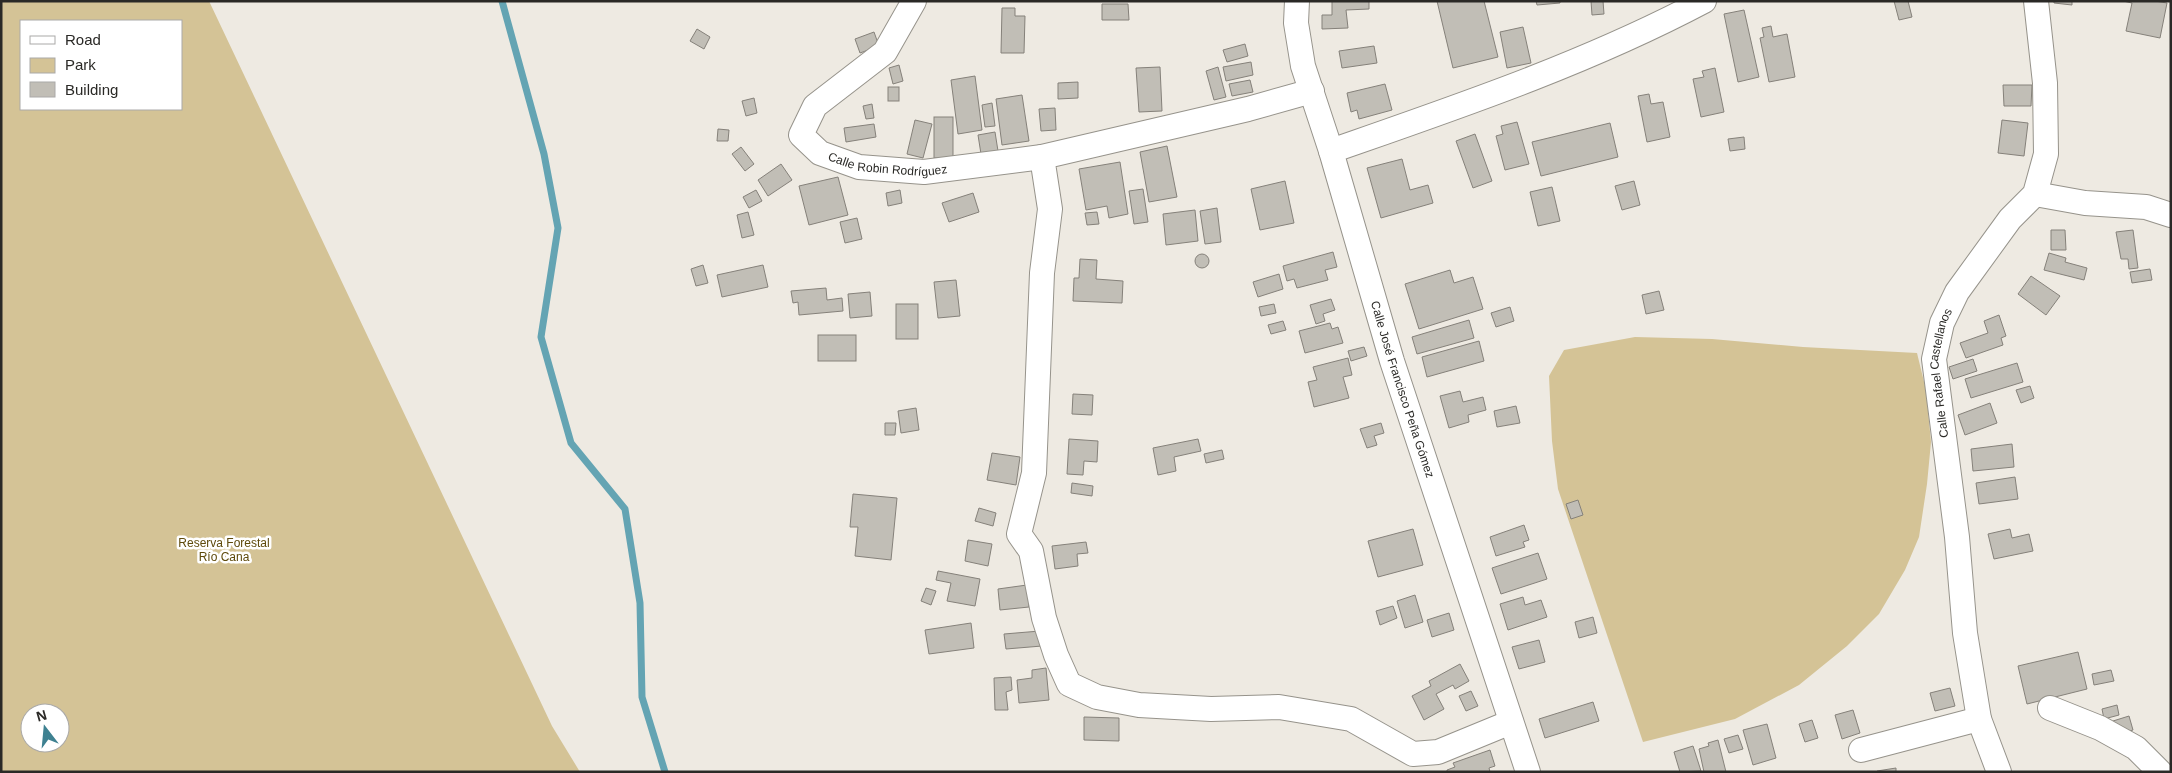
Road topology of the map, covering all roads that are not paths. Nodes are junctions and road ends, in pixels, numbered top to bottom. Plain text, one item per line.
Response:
1 (914, 1) edge
2 (1297, 1) edge
3 (1704, 1) edge
4 (2036, 1) edge
5 (1312, 91) junction
6 (1331, 151) junction
7 (1042, 157) junction
8 (2035, 194) junction
9 (2171, 215) edge
10 (2050, 708) dead end
11 (1979, 719) junction
12 (1510, 722) junction
13 (1861, 750) dead end
14 (1528, 772) edge
15 (1999, 772) edge
16 (2160, 772) edge

1 - 7 street, Calle Robin Rodríguez
2 - 5 street, Calle José Francisco Peña Gómez
3 - 6 street
4 - 8 street, Calle Rafael Castellanos
5 - 6 street, Calle José Francisco Peña Gómez
5 - 7 street
6 - 12 street, Calle José Francisco Peña Gómez
7 - 12 street
8 - 9 street
8 - 11 street, Calle Rafael Castellanos
10 - 16 street
11 - 13 street
11 - 15 street, Calle Rafael Castellanos
12 - 14 street, Calle José Francisco Peña Gómez

